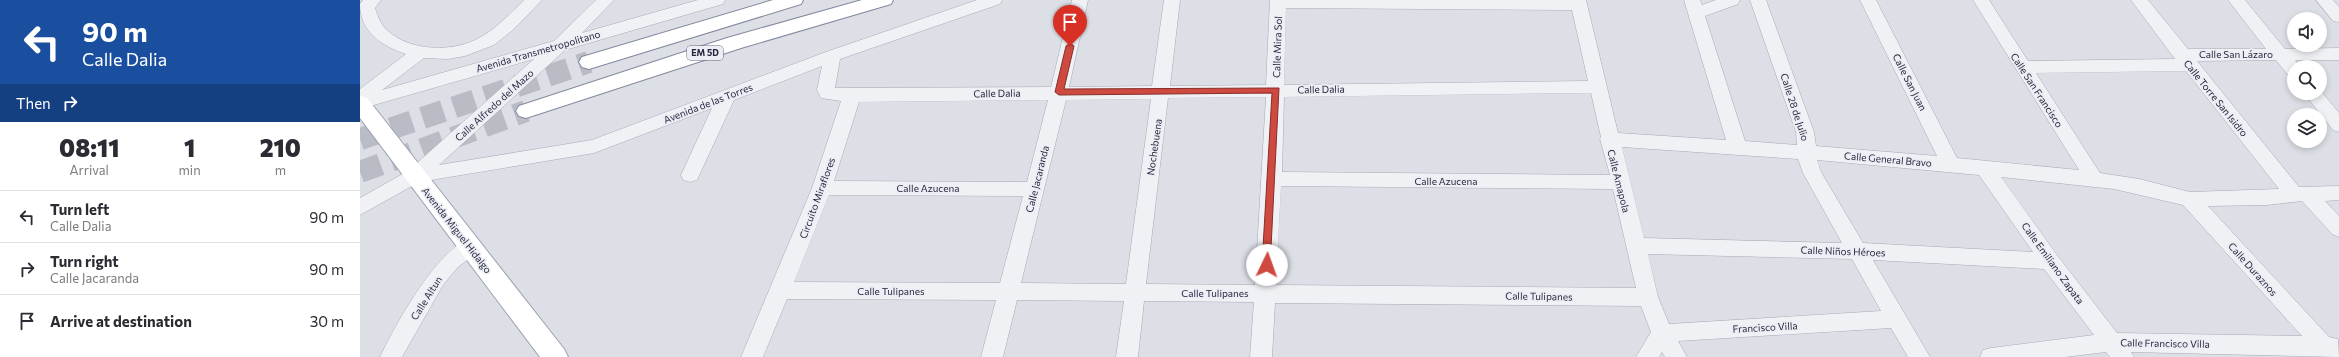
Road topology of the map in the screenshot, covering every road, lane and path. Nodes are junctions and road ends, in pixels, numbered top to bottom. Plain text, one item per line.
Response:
1 (373, 0) edge
2 (534, 0) edge
3 (606, 0) edge
4 (717, 0) edge
5 (794, 0) edge
6 (884, 0) edge
7 (994, 0) edge
8 (1080, 0) edge
9 (1172, 0) edge
10 (1732, 0) edge
11 (1758, 0) edge
12 (1868, 0) edge
13 (1981, 0) edge
14 (2139, 0) edge
15 (2236, 0) edge
16 (2324, 0) edge
17 (1278, 2) edge
18 (1383, 2) edge
19 (1476, 2) edge
20 (1578, 2) edge
21 (1694, 6) edge
22 (2339, 17) edge
23 (560, 45) junction
24 (415, 51) junction
25 (2280, 54) junction
26 (2339, 54) edge
27 (832, 56) junction
28 (2186, 60) junction
29 (589, 62) tunnel mouth
30 (2287, 62) edge
31 (2022, 67) junction
32 (360, 83) edge
33 (1598, 87) junction
34 (1162, 90) junction
35 (1276, 90) junction
36 (1059, 92) junction
37 (727, 95) junction
38 (852, 96) junction
39 (360, 98) edge
40 (2319, 100) edge
41 (360, 103) edge
42 (526, 111) tunnel mouth
43 (2339, 124) edge
44 (1609, 139) junction
45 (1738, 148) junction
46 (1808, 152) junction
47 (1952, 165) junction
48 (1985, 168) junction
49 (690, 175) dead end
50 (415, 176) junction
51 (1272, 179) junction
52 (2094, 179) junction
53 (1619, 182) junction
54 (822, 188) junction
55 (1034, 189) junction
56 (2166, 191) joint
57 (2339, 192) edge
58 (2300, 194) junction
59 (2190, 199) junction
60 (360, 207) edge
61 (2339, 229) edge
62 (471, 246) junction
63 (1635, 246) junction
64 (1856, 251) junction
65 (2050, 261) junction
66 (781, 290) junction
67 (1008, 292) junction
68 (1134, 293) junction
69 (1265, 294) junction
70 (1648, 297) junction
71 (1896, 319) junction
72 (1662, 333) junction
73 (2117, 349) edge
74 (2332, 349) edge
75 (391, 357) edge
76 (555, 357) edge
77 (752, 357) edge
78 (992, 357) edge
79 (1127, 357) edge
80 (1261, 357) edge
81 (1647, 357) edge
82 (1676, 357) edge
83 (1918, 357) edge
84 (1991, 357) edge

1 - 24 street
2 - 24 street
3 - 23 street, Calle Alfredo del Mazo
4 - 23 street, Avenida Transmetropolitano
5 - 29 main road, EM 5D
6 - 42 main road, EM 5D
7 - 27 street, Avenida de las Torres
8 - 36 street, Calle Jacaranda
9 - 34 street, Nochebuena
10 - 21 street
11 - 46 street, Calle 28 de Julio
12 - 47 street, Calle San Juan
13 - 31 street, Calle San Francisco
14 - 28 street, Calle Torre San Isidro
15 - 25 street
16 - 22 street
17 - 18 street
17 - 35 street, Calle Mira Sol
18 - 19 street
19 - 20 street
20 - 33 street, Calle Amapola
21 - 45 street
23 - 41 street, Avenida Transmetropolitano
23 - 50 street, Calle Alfredo del Mazo
24 - 32 street
24 - 39 street
25 - 26 street, Calle San Lázaro
25 - 28 street, Calle San Lázaro
25 - 30 street
27 - 37 street, Avenida de las Torres
27 - 38 street
28 - 31 street, Calle San Lázaro
28 - 58 street, Calle Torre San Isidro
31 - 52 street, Calle San Francisco
33 - 35 street, Calle Dalia
33 - 44 street, Calle Amapola
34 - 35 street, Calle Dalia
34 - 36 street, Calle Dalia
34 - 68 street, Nochebuena
35 - 51 street, Calle Mira Sol
36 - 38 street, Calle Dalia
36 - 55 street, Calle Jacaranda
37 - 49 street
37 - 50 street, Avenida de las Torres
38 - 54 street, Circuito Miraflores
40 - 43 street
41 - 50 main road, Avenida Miguel Hidalgo
44 - 45 street, Calle General Bravo
44 - 53 street, Calle Amapola
45 - 46 street, Calle General Bravo
46 - 47 street, Calle General Bravo
46 - 64 street, Calle 28 de Julio
47 - 48 street, Calle General Bravo
48 - 52 street, Calle General Bravo
48 - 65 street, Calle Emiliano Zapata
50 - 60 street
50 - 62 main road, Avenida Miguel Hidalgo
51 - 53 street, Calle Azucena
51 - 69 street, Calle Mira Sol
52 - 56 street, Calle General Bravo
53 - 63 street, Calle Amapola
54 - 55 street, Calle Azucena
54 - 66 street, Circuito Miraflores
55 - 67 street, Calle Jacaranda
56 - 59 street, Calle Duraznos
57 - 58 street
58 - 59 street
58 - 61 street, Calle Torre San Isidro
59 - 74 street, Calle Duraznos
62 - 75 street, Calle Altun
62 - 76 main road, Avenida Miguel Hidalgo
63 - 64 street, Calle Niños Héroes
63 - 70 street, Calle Amapola
64 - 65 street, Calle Niños Héroes
64 - 71 street, Calle 28 de Julio
65 - 73 street, Calle Emiliano Zapata
66 - 67 street, Calle Tulipanes
66 - 77 street, Circuito Miraflores
67 - 68 street, Calle Tulipanes
67 - 78 street, Calle Jacaranda
68 - 69 street, Calle Tulipanes
68 - 79 street, Nochebuena
69 - 70 street, Calle Tulipanes
69 - 80 street, Calle Mira Sol
70 - 72 street, Calle Amapola
71 - 72 street, Francisco Villa
71 - 83 street, Calle 28 de Julio
72 - 81 street
72 - 82 street, Calle Amapola
73 - 74 street, Calle Francisco Villa
73 - 84 street, Calle Francisco Villa

